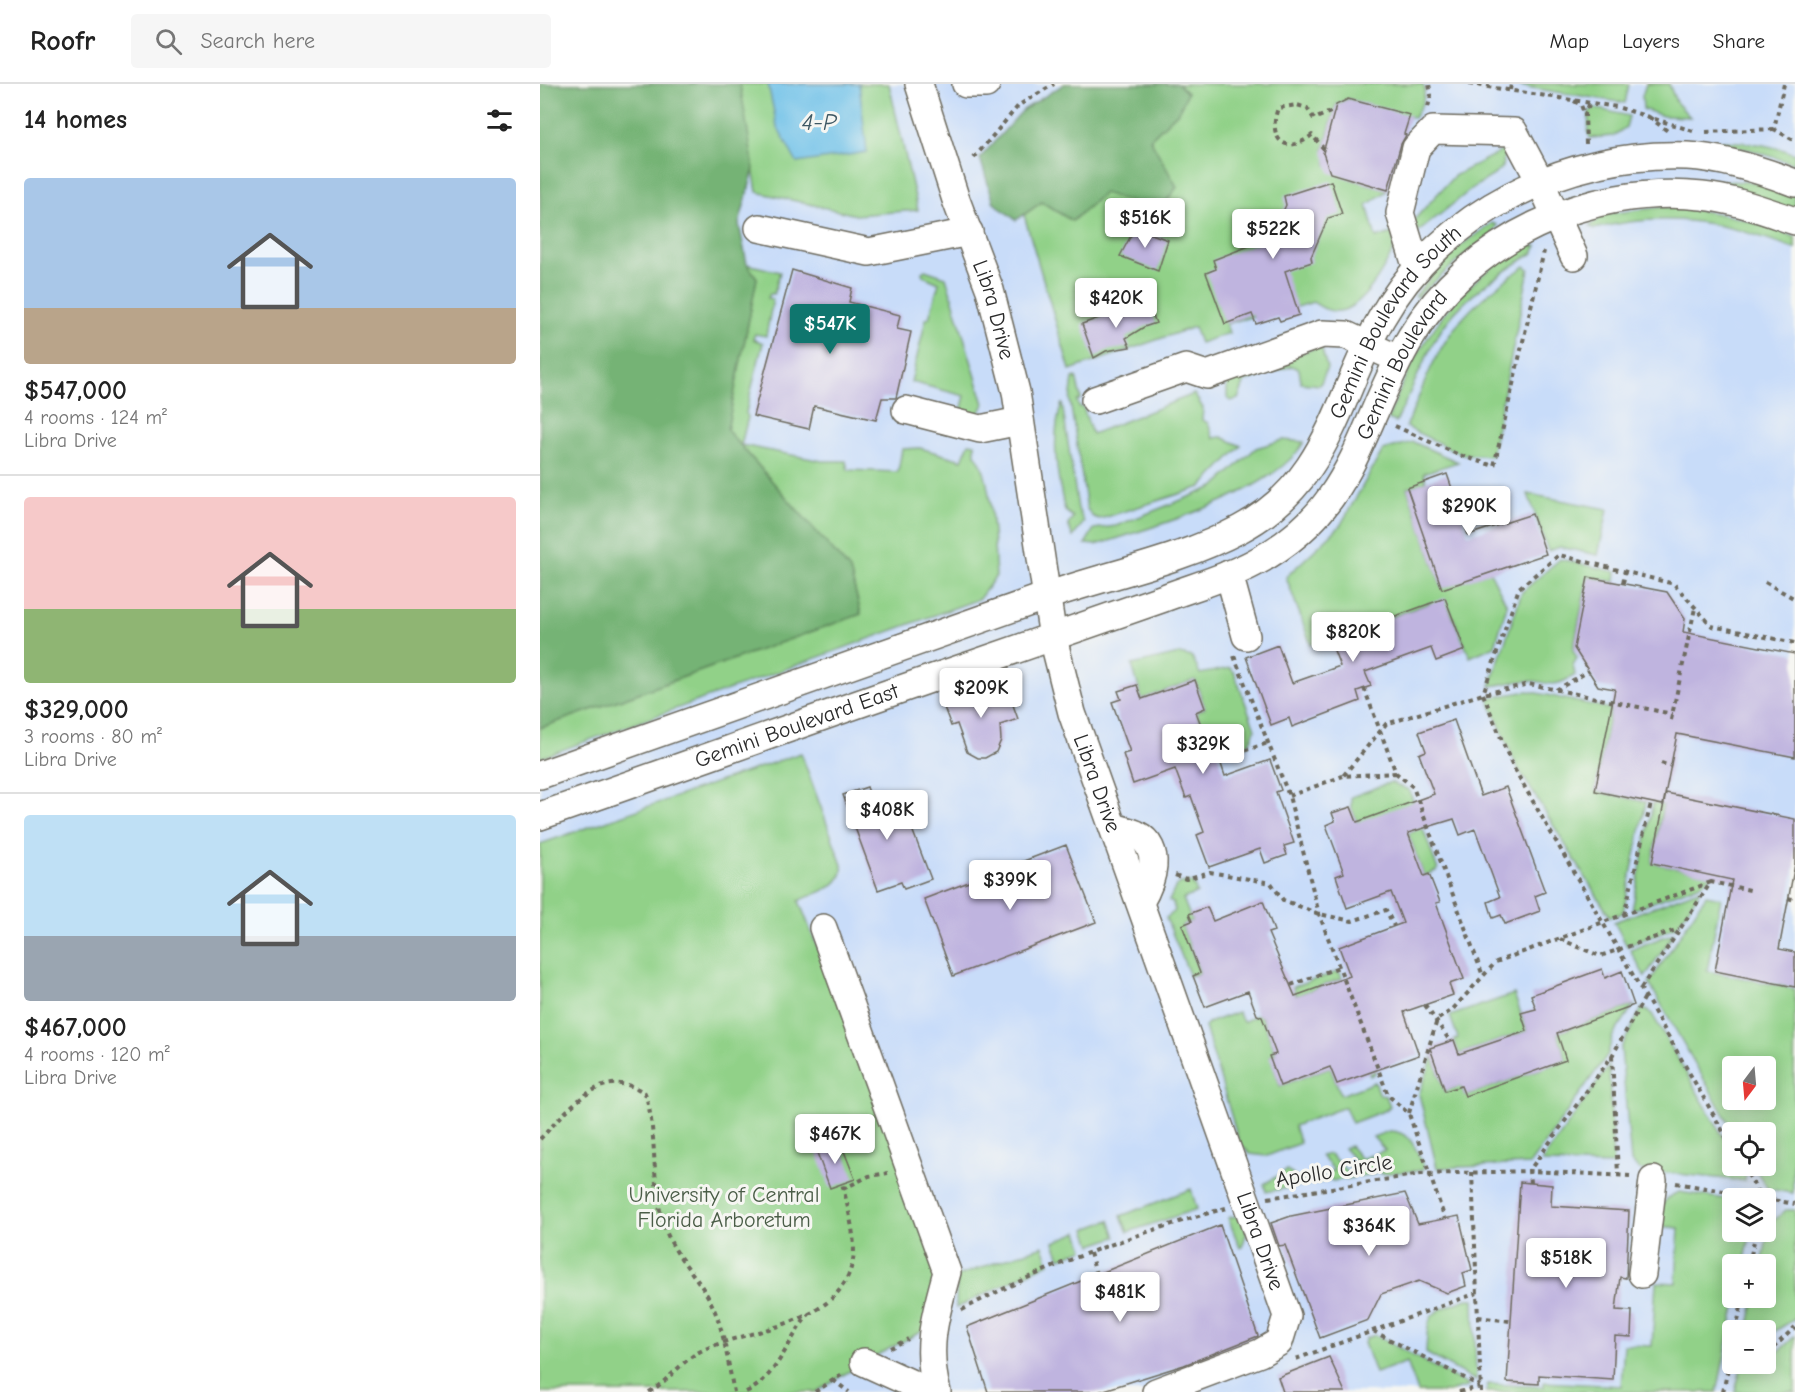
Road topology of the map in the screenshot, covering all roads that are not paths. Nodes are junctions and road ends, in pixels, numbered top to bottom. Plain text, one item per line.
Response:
1 (919, 84) edge
2 (966, 84) edge
3 (986, 84) edge
4 (1540, 181) junction
5 (1795, 183) edge
6 (1556, 216) junction
7 (1795, 221) edge
8 (759, 228) dead end
9 (969, 232) junction
10 (1574, 256) dead end
11 (1417, 269) junction
12 (1368, 343) junction
13 (1399, 361) junction
14 (1095, 399) dead end
15 (906, 410) dead end
16 (1020, 421) junction
17 (1229, 574) junction
18 (1047, 596) junction
19 (1244, 629) road end
20 (1053, 638) junction
21 (540, 775) edge
22 (540, 816) edge
23 (1113, 827) junction
24 (1140, 902) junction
25 (823, 928) dead end
26 (1653, 1180) road end
27 (1642, 1274) dead end
28 (864, 1362) dead end
29 (930, 1392) edge
30 (937, 1392) edge
31 (1156, 1392) edge

1 - 9 street, Libra Drive
2 - 3 street
4 - 5 street, Gemini Boulevard South
4 - 6 street
4 - 11 street, Gemini Boulevard South
4 - 11 street
6 - 7 street, Gemini Boulevard
6 - 10 street
6 - 13 street, Gemini Boulevard
8 - 9 street
9 - 16 street, Libra Drive
11 - 12 street, Gemini Boulevard South
12 - 13 street
12 - 14 street
12 - 18 street, Gemini Boulevard South
13 - 17 street, Gemini Boulevard
15 - 16 street
16 - 18 street, Libra Drive
17 - 19 street
17 - 20 street, Gemini Boulevard
18 - 20 street, Libra Drive
18 - 21 street, Gemini Boulevard East
20 - 22 street, Gemini Boulevard East
20 - 23 street, Libra Drive
23 - 24 street, Libra Drive
23 - 24 street
24 - 31 street, Libra Drive
25 - 30 street
26 - 27 street
28 - 29 street

